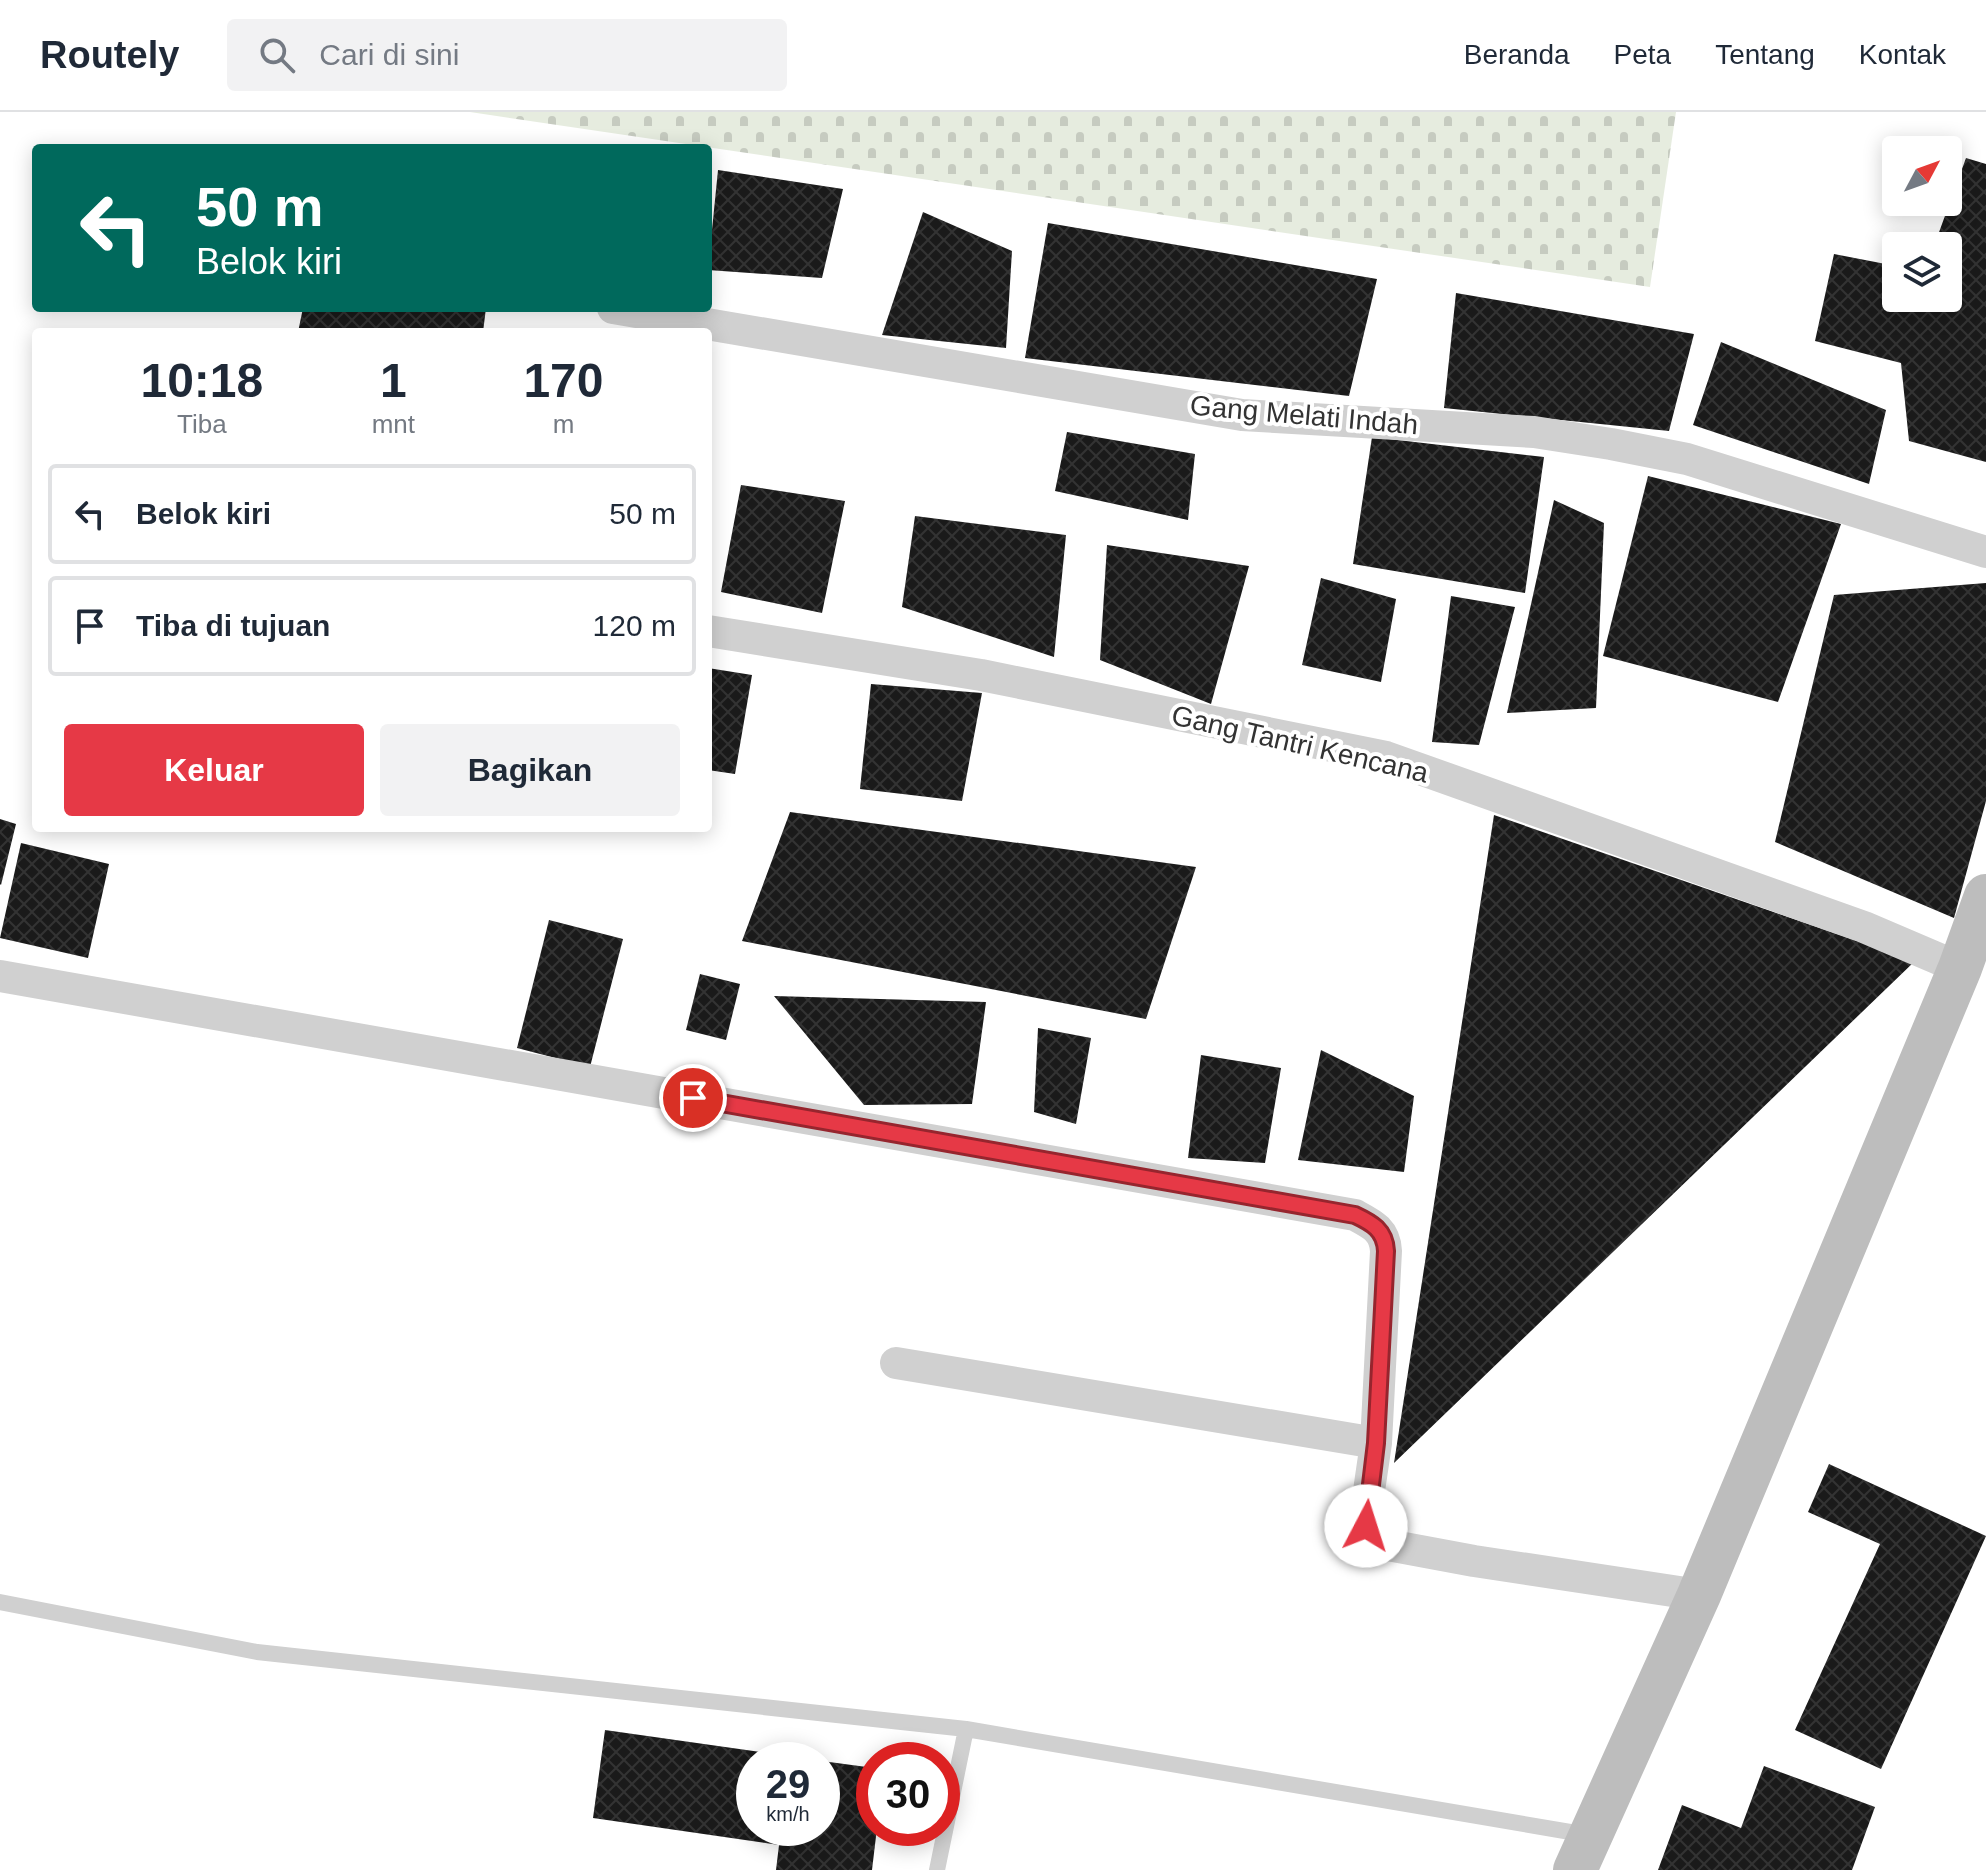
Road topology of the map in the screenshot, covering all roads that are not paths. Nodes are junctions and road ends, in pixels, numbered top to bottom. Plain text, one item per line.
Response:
1 (637, 312) edge
2 (1986, 552) edge
3 (712, 632) edge
4 (1986, 896) edge
5 (1960, 968) junction
6 (0, 976) edge
7 (896, 1363) dead end
8 (1376, 1443) junction
9 (1699, 1595) junction
10 (0, 1602) edge
11 (966, 1729) junction
12 (1582, 1853) edge
13 (937, 1870) edge

1 - 2 street, Gang Melati Indah
3 - 5 street, Gang Tantri Kencana
4 - 5 main road
5 - 9 main road
6 - 8 street
7 - 8 street
8 - 9 street
9 - 12 main road
10 - 11 lane
11 - 12 lane
11 - 13 lane

